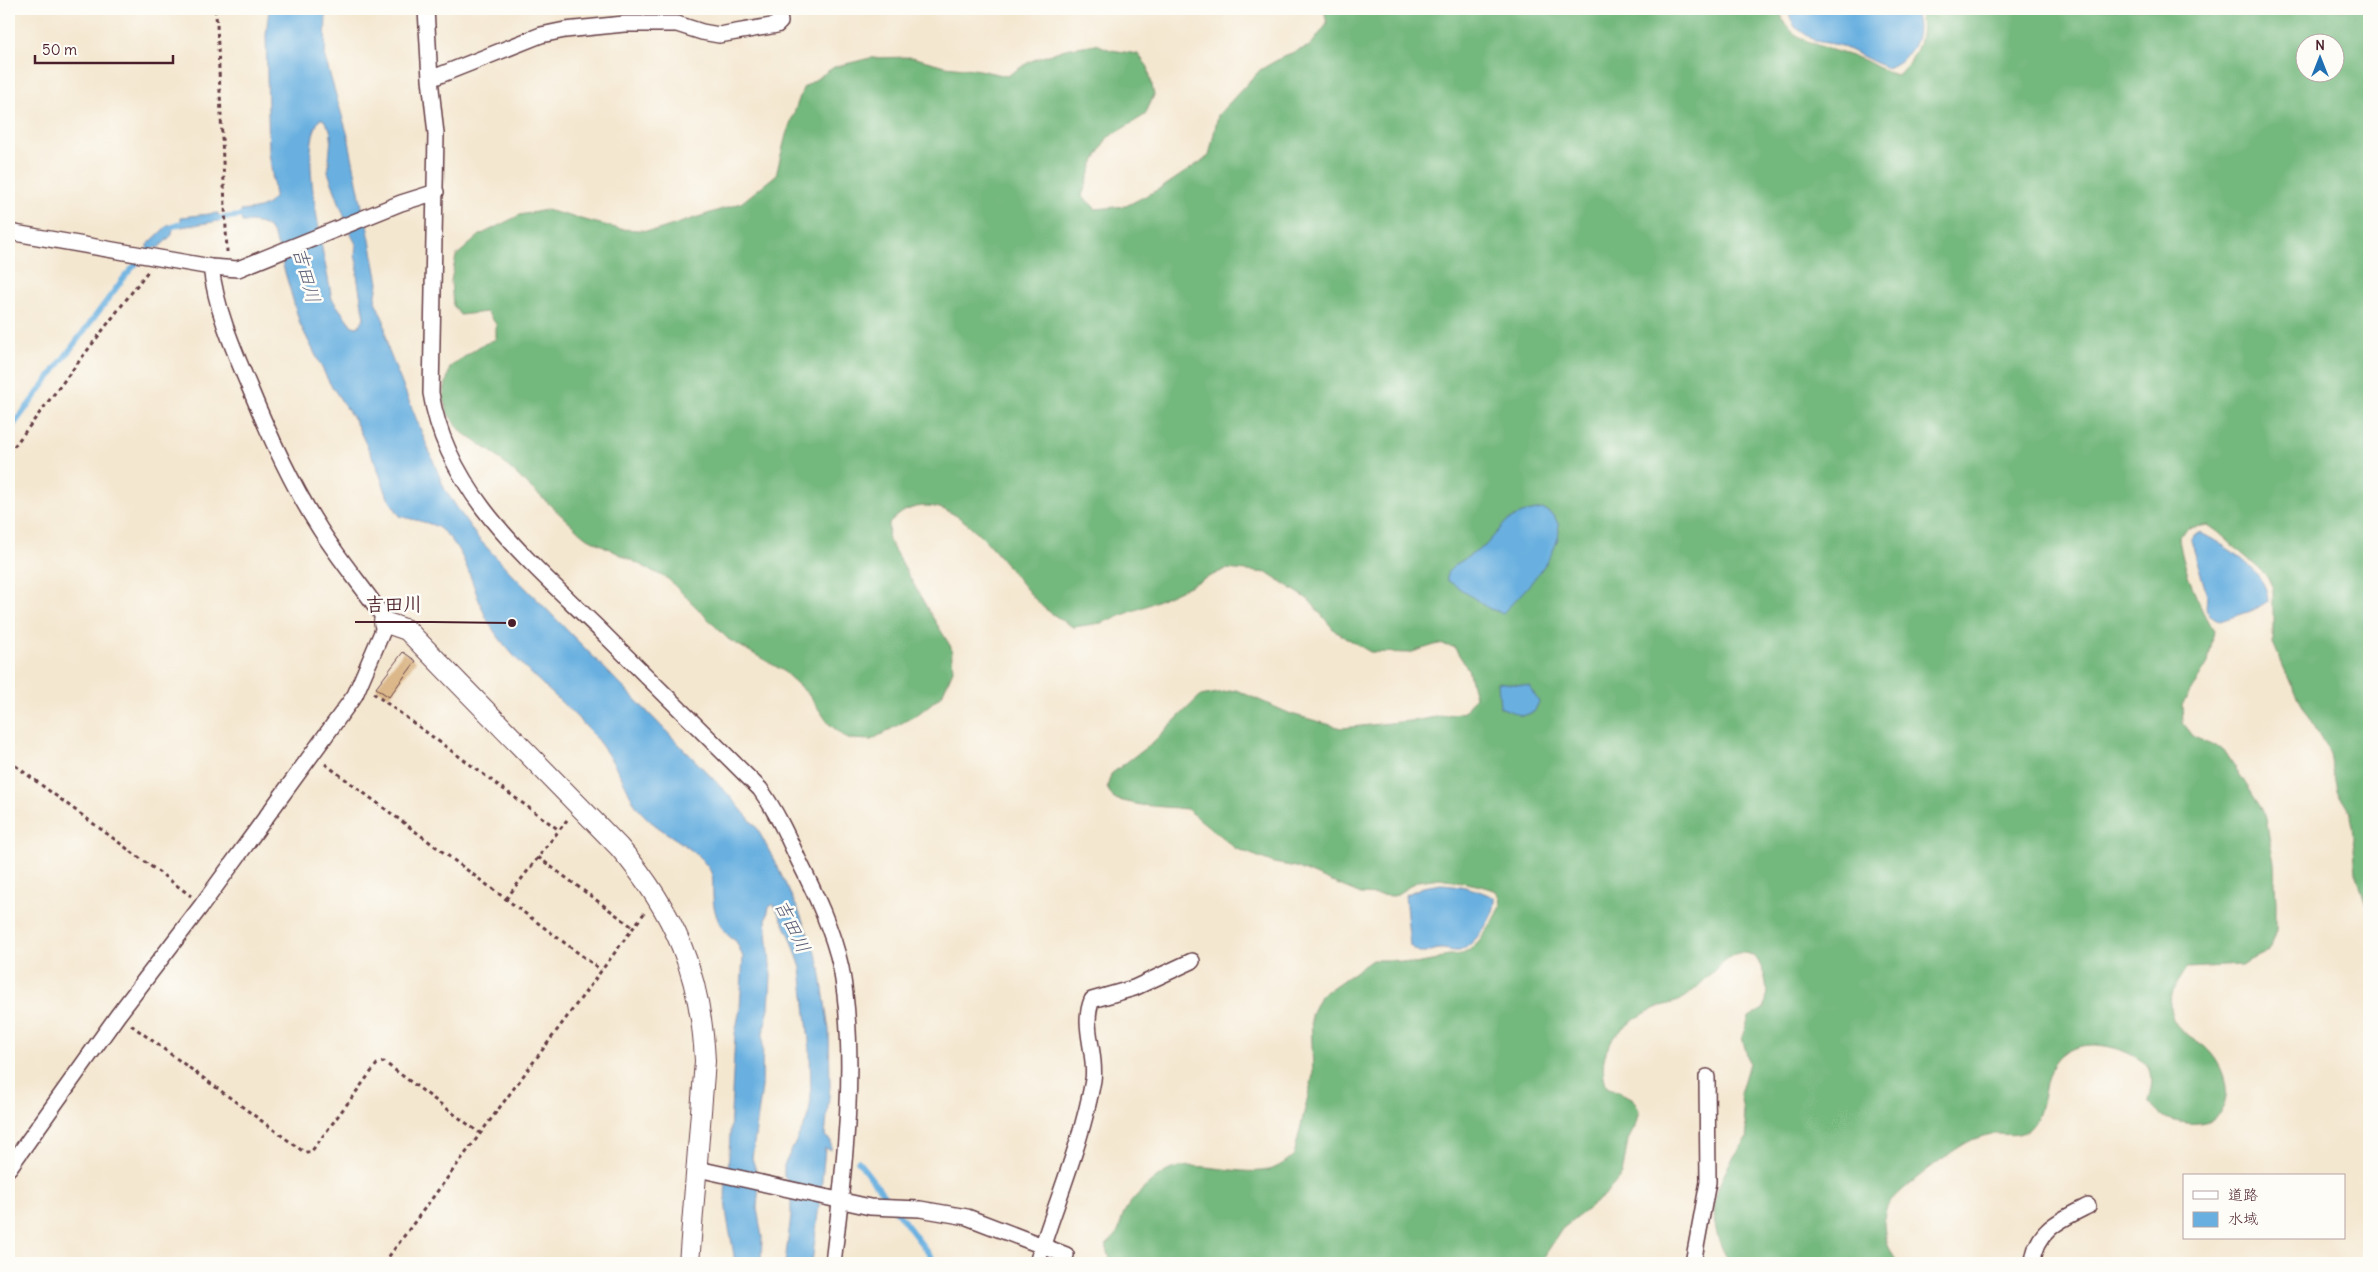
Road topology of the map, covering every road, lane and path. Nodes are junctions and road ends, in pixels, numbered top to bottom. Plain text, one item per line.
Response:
1 (215, 9) edge
2 (426, 9) edge
3 (778, 9) edge
4 (430, 79) junction
5 (436, 192) junction
6 (9, 232) edge
7 (148, 256) junction
8 (216, 268) junction
9 (9, 453) edge
10 (384, 622) junction
11 (360, 684) junction
12 (312, 755) junction
13 (9, 761) edge
14 (578, 806) junction
15 (559, 830) junction
16 (538, 857) junction
17 (506, 899) junction
18 (661, 902) junction
19 (202, 905) junction
20 (634, 928) junction
21 (1192, 960) dead end
22 (601, 970) junction
23 (118, 1015) junction
24 (1708, 1077) dead end
25 (481, 1134) junction
26 (9, 1168) edge
27 (705, 1171) junction
28 (834, 1197) junction
29 (2088, 1206) dead end
30 (1042, 1248) junction
31 (1066, 1256) dead end
32 (384, 1263) edge
33 (690, 1263) edge
34 (833, 1263) edge
35 (1037, 1263) edge
36 (1694, 1263) edge
37 (2034, 1263) edge

1 - 8 path
2 - 4 street
3 - 4 street
4 - 5 street
5 - 8 street
5 - 28 street
6 - 7 street
7 - 8 street
7 - 9 path
8 - 10 street
10 - 11 street
10 - 14 street
11 - 12 street
11 - 15 path
12 - 17 path
12 - 19 street
13 - 19 path
14 - 15 path
14 - 18 street
15 - 16 path
16 - 17 path
16 - 20 path
17 - 22 path
18 - 20 path
18 - 27 street
19 - 23 street
20 - 22 path
21 - 30 street
22 - 25 path
23 - 25 path
23 - 26 street
24 - 36 street
25 - 32 path
27 - 28 street
27 - 33 street
28 - 30 street
28 - 34 street
29 - 37 street
30 - 31 street
30 - 35 street

